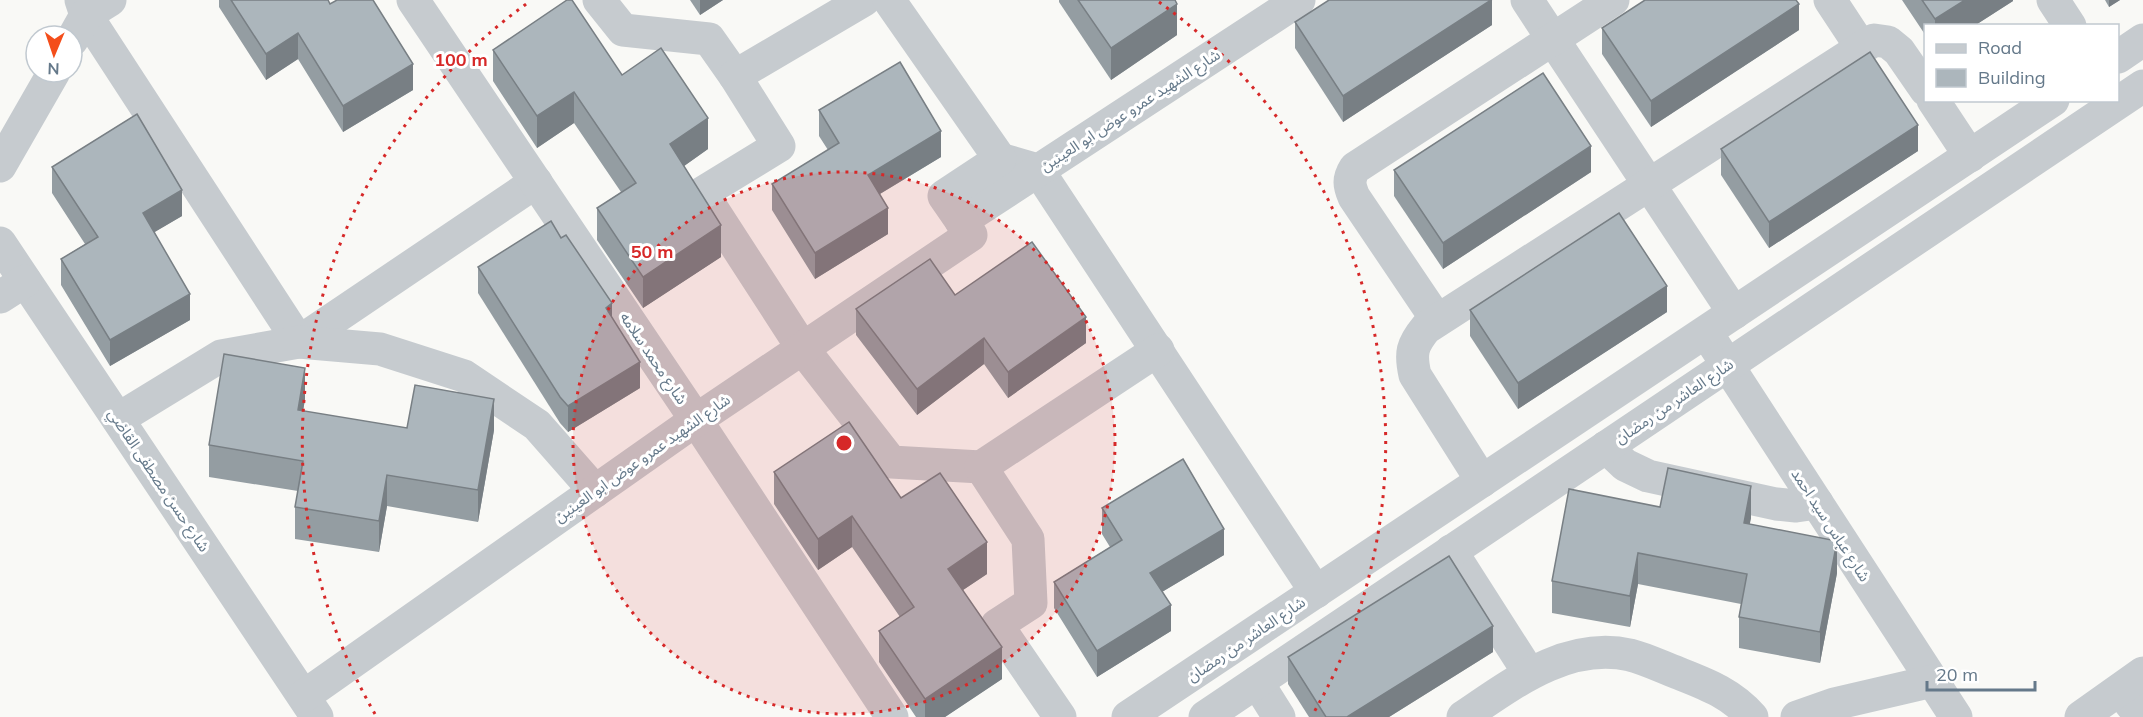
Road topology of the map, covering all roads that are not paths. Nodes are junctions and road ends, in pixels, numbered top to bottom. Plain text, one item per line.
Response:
1 (599, 0) edge
2 (864, 0) edge
3 (889, 0) edge
4 (1299, 0) edge
5 (1527, 0) edge
6 (1613, 0) edge
7 (1830, 0) edge
8 (2053, 0) edge
9 (425, 4) edge
10 (87, 14) edge
11 (2069, 24) edge
12 (1553, 39) junction
13 (2143, 40) edge
14 (1861, 47) junction
15 (2119, 56) edge
16 (735, 76) junction
17 (47, 84) edge
18 (2143, 86) edge
19 (1924, 87) edge
20 (1934, 102) edge
21 (2050, 102) edge
22 (1970, 156) junction
23 (1000, 159) junction
24 (0, 165) edge
25 (1038, 170) junction
26 (536, 182) junction
27 (1649, 184) junction
28 (961, 221) junction
29 (0, 243) edge
30 (12, 289) edge
31 (1734, 313) junction
32 (1437, 320) junction
33 (1706, 332) junction
34 (299, 342) junction
35 (802, 348) junction
36 (1158, 350) junction
37 (1727, 365) junction
38 (118, 419) junction
39 (696, 420) junction
40 (1606, 447) junction
41 (981, 467) junction
42 (1482, 481) junction
43 (595, 492) junction
44 (1816, 503) junction
45 (1451, 551) junction
46 (1316, 592) junction
47 (1529, 673) junction
48 (1933, 681) junction
49 (2131, 681) edge
50 (1257, 682) junction
51 (310, 707) edge
52 (892, 717) edge
53 (1060, 717) edge
54 (1128, 717) edge
55 (1205, 717) edge
56 (1279, 717) edge
57 (1463, 717) edge
58 (1752, 717) edge
59 (1797, 717) edge
60 (1956, 717) edge
61 (2081, 717) edge
62 (2141, 717) edge

1 - 16 street
2 - 16 street
3 - 23 street
4 - 25 street, شارع الشهيد عمرو عوض ابو العينين
5 - 12 street
6 - 12 street
7 - 14 street
8 - 11 street
9 - 26 street, شارع محمد سلامه
10 - 34 street
12 - 27 street
12 - 32 street
13 - 15 street
14 - 19 street
14 - 27 street
16 - 35 street
17 - 24 street
18 - 37 street, شارع العاشر من رمضان
20 - 22 street
21 - 22 street, شارع العاشر من رمضان
22 - 31 street, شارع العاشر من رمضان
23 - 25 street
23 - 28 street
25 - 28 street, شارع الشهيد عمرو عوض ابو العينين
25 - 36 street
26 - 34 street
26 - 39 street, شارع محمد سلامه
27 - 31 street
27 - 32 street
28 - 35 street, شارع الشهيد عمرو عوض ابو العينين
29 - 30 street, شارع حسن مصطفى القاضي
30 - 38 street, شارع حسن مصطفى القاضي
31 - 33 street, شارع العاشر من رمضان
32 - 42 street
33 - 37 street, شارع عباس سيد احمد
33 - 42 street, شارع العاشر من رمضان
34 - 38 street
34 - 43 street
35 - 39 street, شارع الشهيد عمرو عوض ابو العينين
35 - 41 street
36 - 41 street
36 - 46 street
37 - 40 street, شارع العاشر من رمضان
37 - 44 street, شارع عباس سيد احمد
38 - 51 street, شارع حسن مصطفى القاضي
39 - 43 street, شارع الشهيد عمرو عوض ابو العينين
39 - 52 street, شارع محمد سلامه
40 - 44 street
40 - 45 street, شارع العاشر من رمضان
41 - 53 street
42 - 46 street, شارع العاشر من رمضان
43 - 51 street, شارع الشهيد عمرو عوض ابو العينين
44 - 48 street, شارع عباس سيد احمد
45 - 47 street
45 - 50 street, شارع العاشر من رمضان
46 - 54 street, شارع العاشر من رمضان
47 - 57 street
47 - 58 street
48 - 59 street
48 - 60 street, شارع عباس سيد احمد
49 - 61 street
49 - 62 street
50 - 55 street, شارع العاشر من رمضان
50 - 56 street

